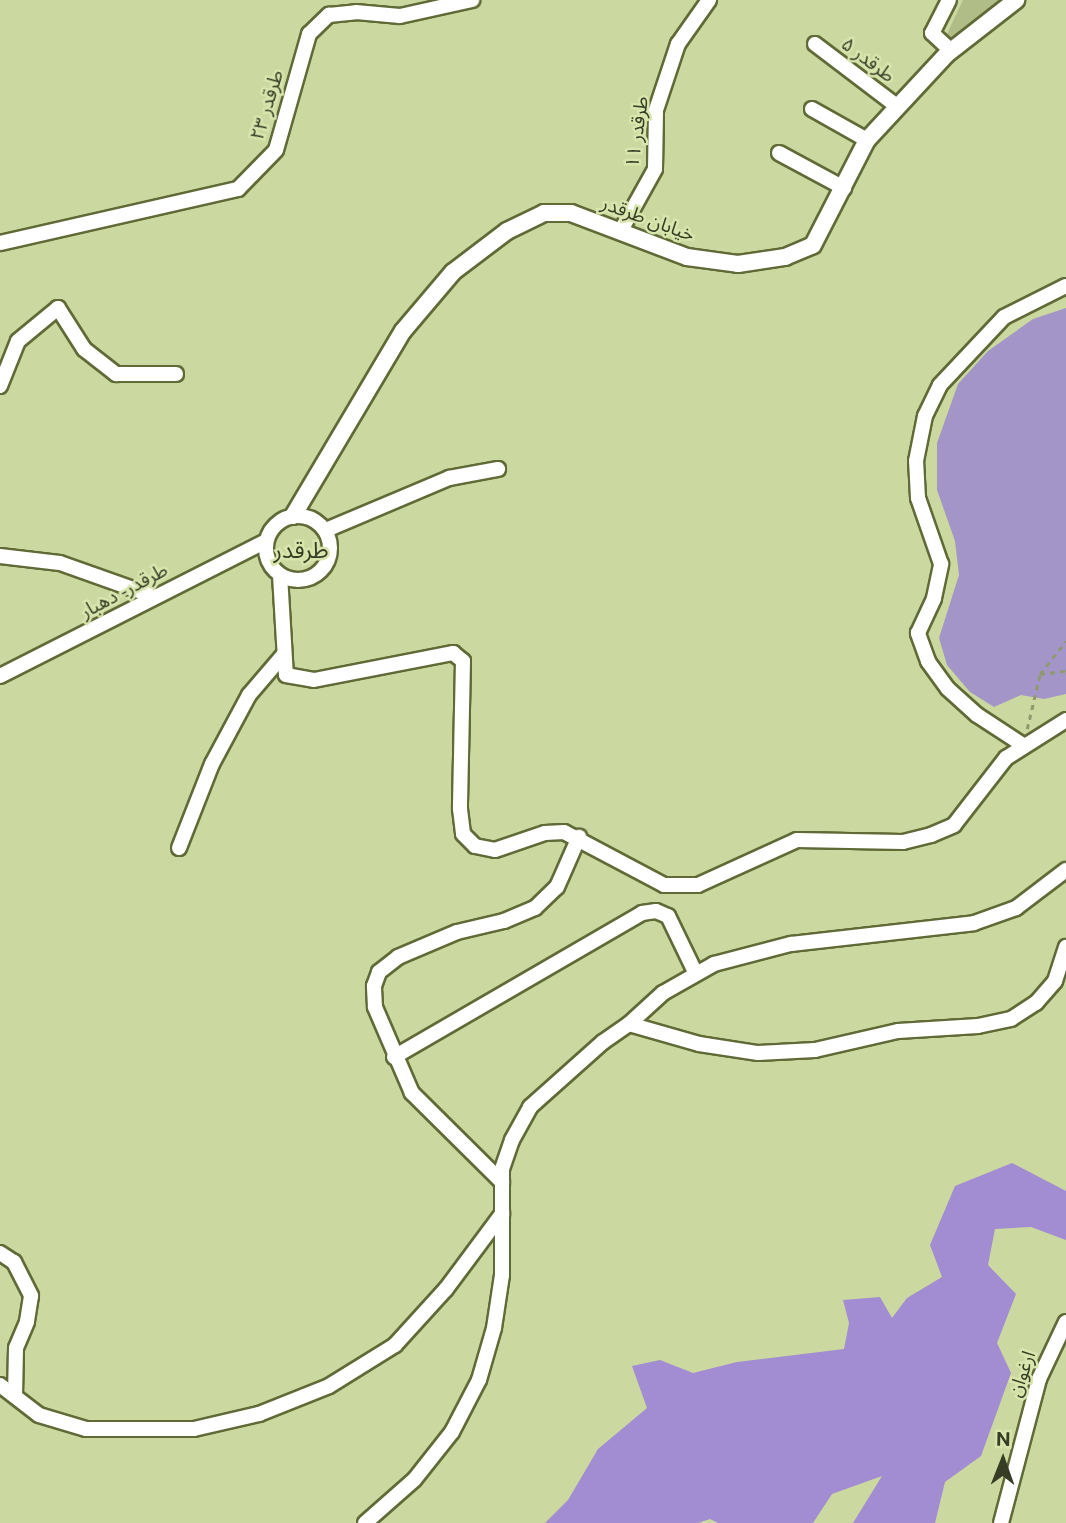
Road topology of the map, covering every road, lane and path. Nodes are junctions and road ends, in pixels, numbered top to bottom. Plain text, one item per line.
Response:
1 (472, 0) edge
2 (709, 0) edge
3 (949, 0) edge
4 (1016, 0) edge
5 (815, 44) dead end
6 (951, 51) junction
7 (898, 107) junction
8 (812, 108) dead end
9 (867, 140) junction
10 (779, 153) dead end
11 (844, 188) junction
12 (620, 232) junction
13 (0, 243) edge
14 (1066, 286) edge
15 (176, 374) dead end
16 (0, 386) edge
17 (498, 469) dead end
18 (293, 516) junction
19 (326, 530) junction
20 (266, 541) junction
21 (0, 556) edge
22 (280, 575) junction
23 (153, 596) junction
24 (1066, 641) edge
25 (284, 654) junction
26 (1066, 671) edge
27 (1040, 674) junction
28 (0, 676) edge
29 (1066, 720) edge
30 (1023, 745) junction
31 (579, 836) junction
32 (179, 848) dead end
33 (1066, 870) edge
34 (1066, 947) edge
35 (696, 974) junction
36 (629, 1024) junction
37 (394, 1057) junction
38 (502, 1182) junction
39 (502, 1214) junction
40 (0, 1253) edge
41 (1066, 1322) edge
42 (0, 1385) edge
43 (15, 1395) junction
44 (365, 1523) edge
45 (1001, 1523) edge

1 - 13 street, طرقدر ۲۳
2 - 12 street, طرقدر ۱۱
3 - 6 street
4 - 6 street, خیابان طرقدر
5 - 7 street, طرقدر ۵
6 - 7 street, خیابان طرقدر
7 - 9 street, خیابان طرقدر
8 - 9 street
9 - 11 street, خیابان طرقدر
10 - 11 street
11 - 12 street, خیابان طرقدر
12 - 18 street, خیابان طرقدر
14 - 30 street
15 - 16 street
17 - 19 street
18 - 19 street
18 - 20 street
19 - 22 street
20 - 22 street
20 - 23 street, طرقدر - دهبار
21 - 23 street
22 - 25 street
23 - 28 street, طرقدر - دهبار
24 - 27 path
25 - 31 street
25 - 32 street
26 - 27 path
27 - 30 path
29 - 30 street
30 - 31 street
31 - 37 street
33 - 35 street
34 - 36 street
35 - 36 street
35 - 37 street
36 - 38 street
37 - 38 street
38 - 39 street
39 - 43 street
39 - 44 street
40 - 43 street
41 - 45 street, ارغوان
42 - 43 street

